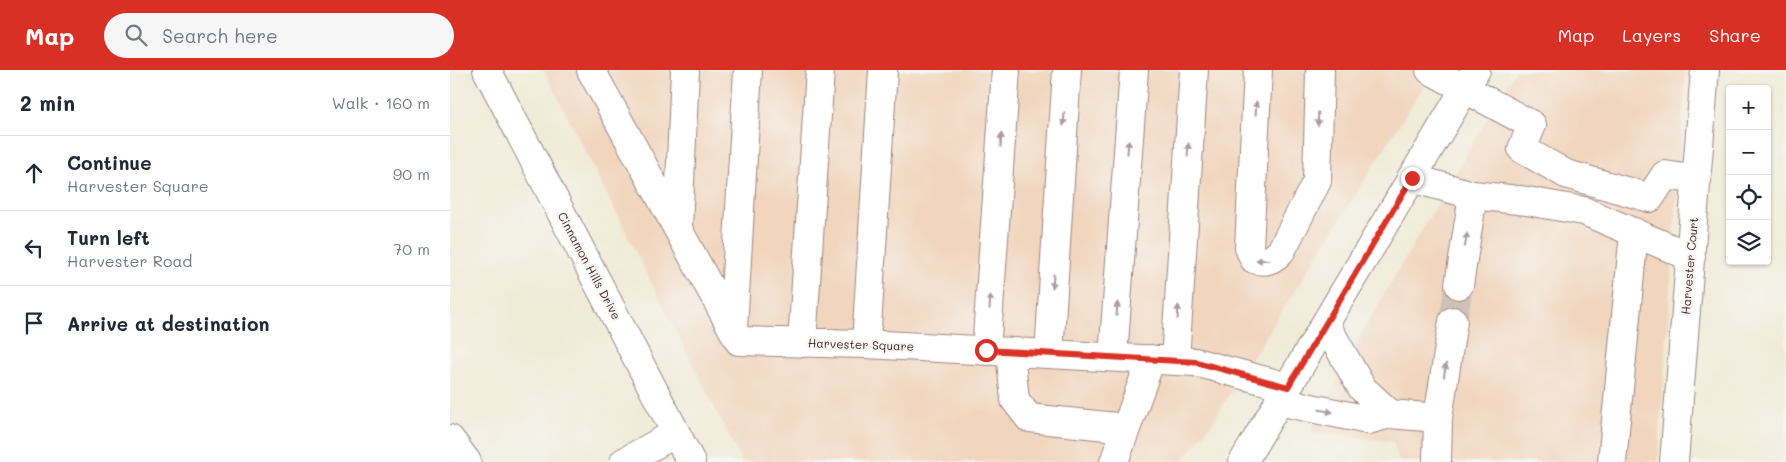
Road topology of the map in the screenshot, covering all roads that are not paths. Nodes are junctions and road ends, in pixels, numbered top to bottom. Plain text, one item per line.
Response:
1 (487, 70) edge
2 (591, 70) edge
3 (685, 70) edge
4 (748, 70) edge
5 (820, 70) edge
6 (883, 70) edge
7 (1006, 70) edge
8 (1067, 70) edge
9 (1134, 70) edge
10 (1194, 70) edge
11 (1258, 70) edge
12 (1320, 70) edge
13 (1430, 70) edge
14 (1704, 70) edge
15 (1470, 79) edge
16 (1412, 178) junction
17 (1697, 180) junction
18 (1473, 195) junction
19 (678, 229) junction
20 (1634, 232) junction
21 (1691, 257) junction
22 (1459, 285) tunnel mouth
23 (1453, 321) tunnel mouth
24 (1326, 325) junction
25 (733, 329) junction
26 (802, 342) junction
27 (866, 344) junction
28 (998, 351) junction
29 (1049, 354) junction
30 (1113, 357) junction
31 (1163, 360) junction
32 (1283, 394) junction
33 (1390, 414) junction
34 (1438, 418) junction
35 (1126, 428) junction
36 (676, 433) junction
37 (450, 439) edge
38 (466, 462) edge
39 (624, 462) edge
40 (691, 462) edge
41 (1114, 462) edge
42 (1243, 462) edge
43 (1437, 462) edge
44 (1612, 462) edge
45 (1674, 462) edge

1 - 36 street, Cinnamon Hills Drive
2 - 19 street, Harvester Square
3 - 19 street
4 - 25 street
5 - 26 street
6 - 27 street
28 -> 7 street
8 -> 29 street
30 -> 9 street
31 -> 10 street
12 -> 11 street
13 - 15 street
14 - 17 street, Harvester Court
15 - 16 street
15 - 17 street
16 - 18 street
16 - 24 street
17 - 21 street, Harvester Court
18 - 20 street
22 -> 18 street
19 - 25 street, Harvester Square
20 - 21 street
20 - 44 street
21 - 45 street, Harvester Court
34 -> 23 street
24 - 32 street
24 - 33 street
25 - 26 street, Harvester Square
26 - 27 street, Harvester Square
27 - 28 street, Harvester Square
28 - 29 street, Harvester Square
28 - 35 street
29 - 30 street, Harvester Square
30 - 31 street, Harvester Square
31 - 32 street, Harvester Square
31 - 35 street
32 -> 33 street, Harvester Square
32 - 42 street
33 - 34 street, Harvester Square
34 - 43 street
35 - 41 street
36 - 39 street
36 - 40 street, Cinnamon Hills Drive
37 - 38 street

